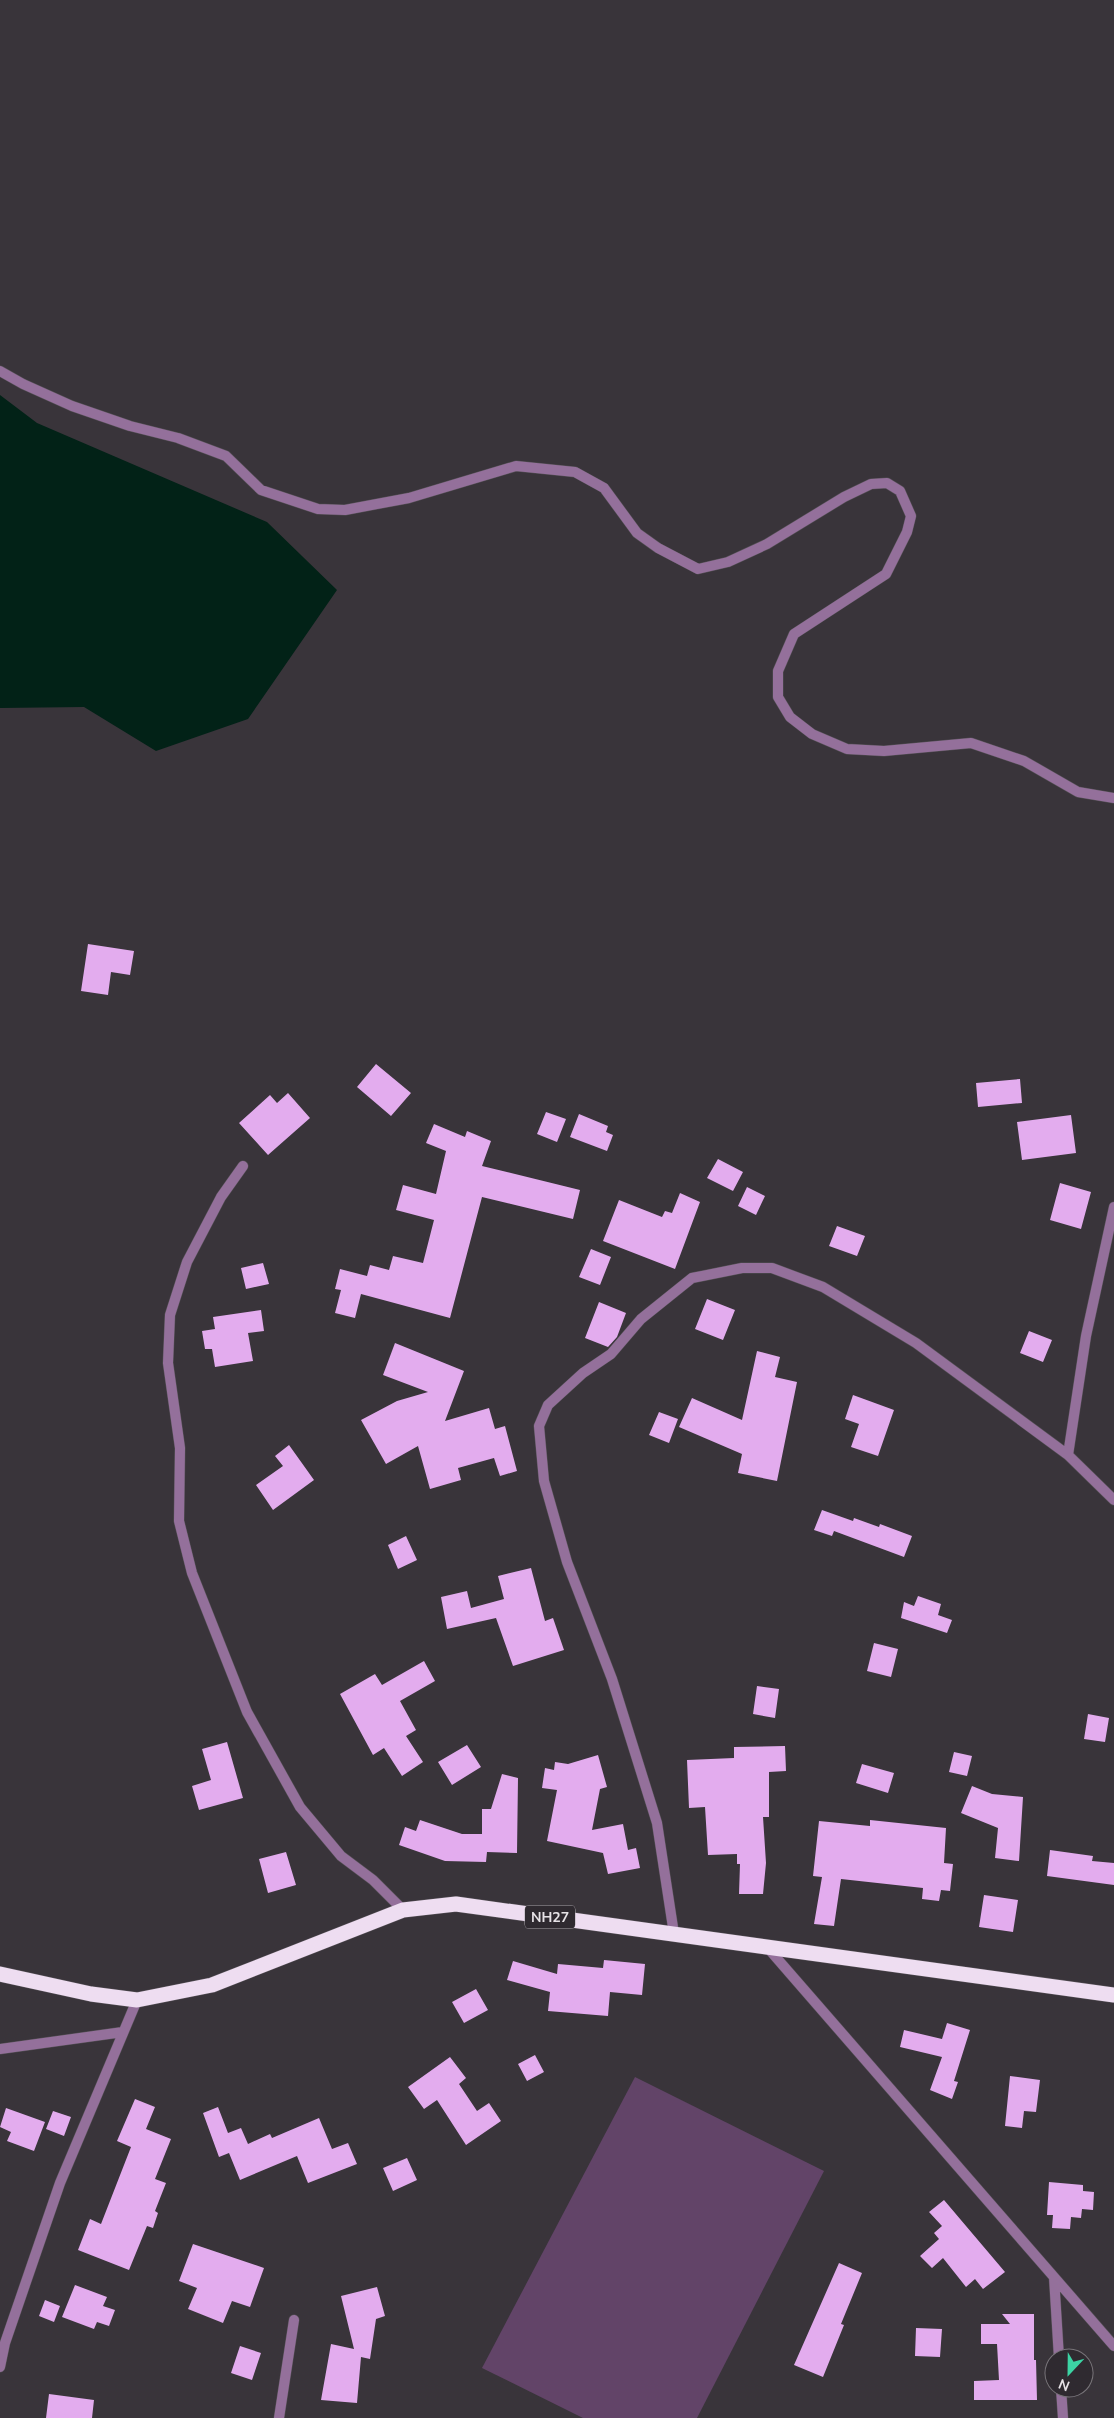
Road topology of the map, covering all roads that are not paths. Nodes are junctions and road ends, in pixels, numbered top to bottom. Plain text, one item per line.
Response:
1 (0, 371) edge
2 (1114, 798) edge
3 (243, 1166) dead end
4 (1114, 1207) edge
5 (1068, 1455) junction
6 (1114, 1500) edge
7 (403, 1910) junction
8 (674, 1934) junction
9 (767, 1947) junction
10 (0, 1974) edge
11 (1114, 1994) edge
12 (137, 2000) junction
13 (123, 2032) junction
14 (0, 2049) edge
15 (1054, 2277) junction
16 (294, 2320) dead end
17 (3, 2342) edge
18 (1114, 2346) edge
19 (1059, 2348) edge
20 (0, 2367) edge
21 (1062, 2398) edge
22 (279, 2418) edge
23 (1063, 2418) edge

1 - 2 street
3 - 7 street
4 - 5 street
5 - 6 street
5 - 8 street
7 - 8 highway, NH27
7 - 12 highway, NH27
8 - 9 highway, NH27
9 - 11 highway, NH27
9 - 15 street
10 - 12 highway, NH27
12 - 13 street
13 - 14 street
13 - 17 street
15 - 18 street
15 - 19 street
16 - 22 street
17 - 20 street
21 - 23 street

